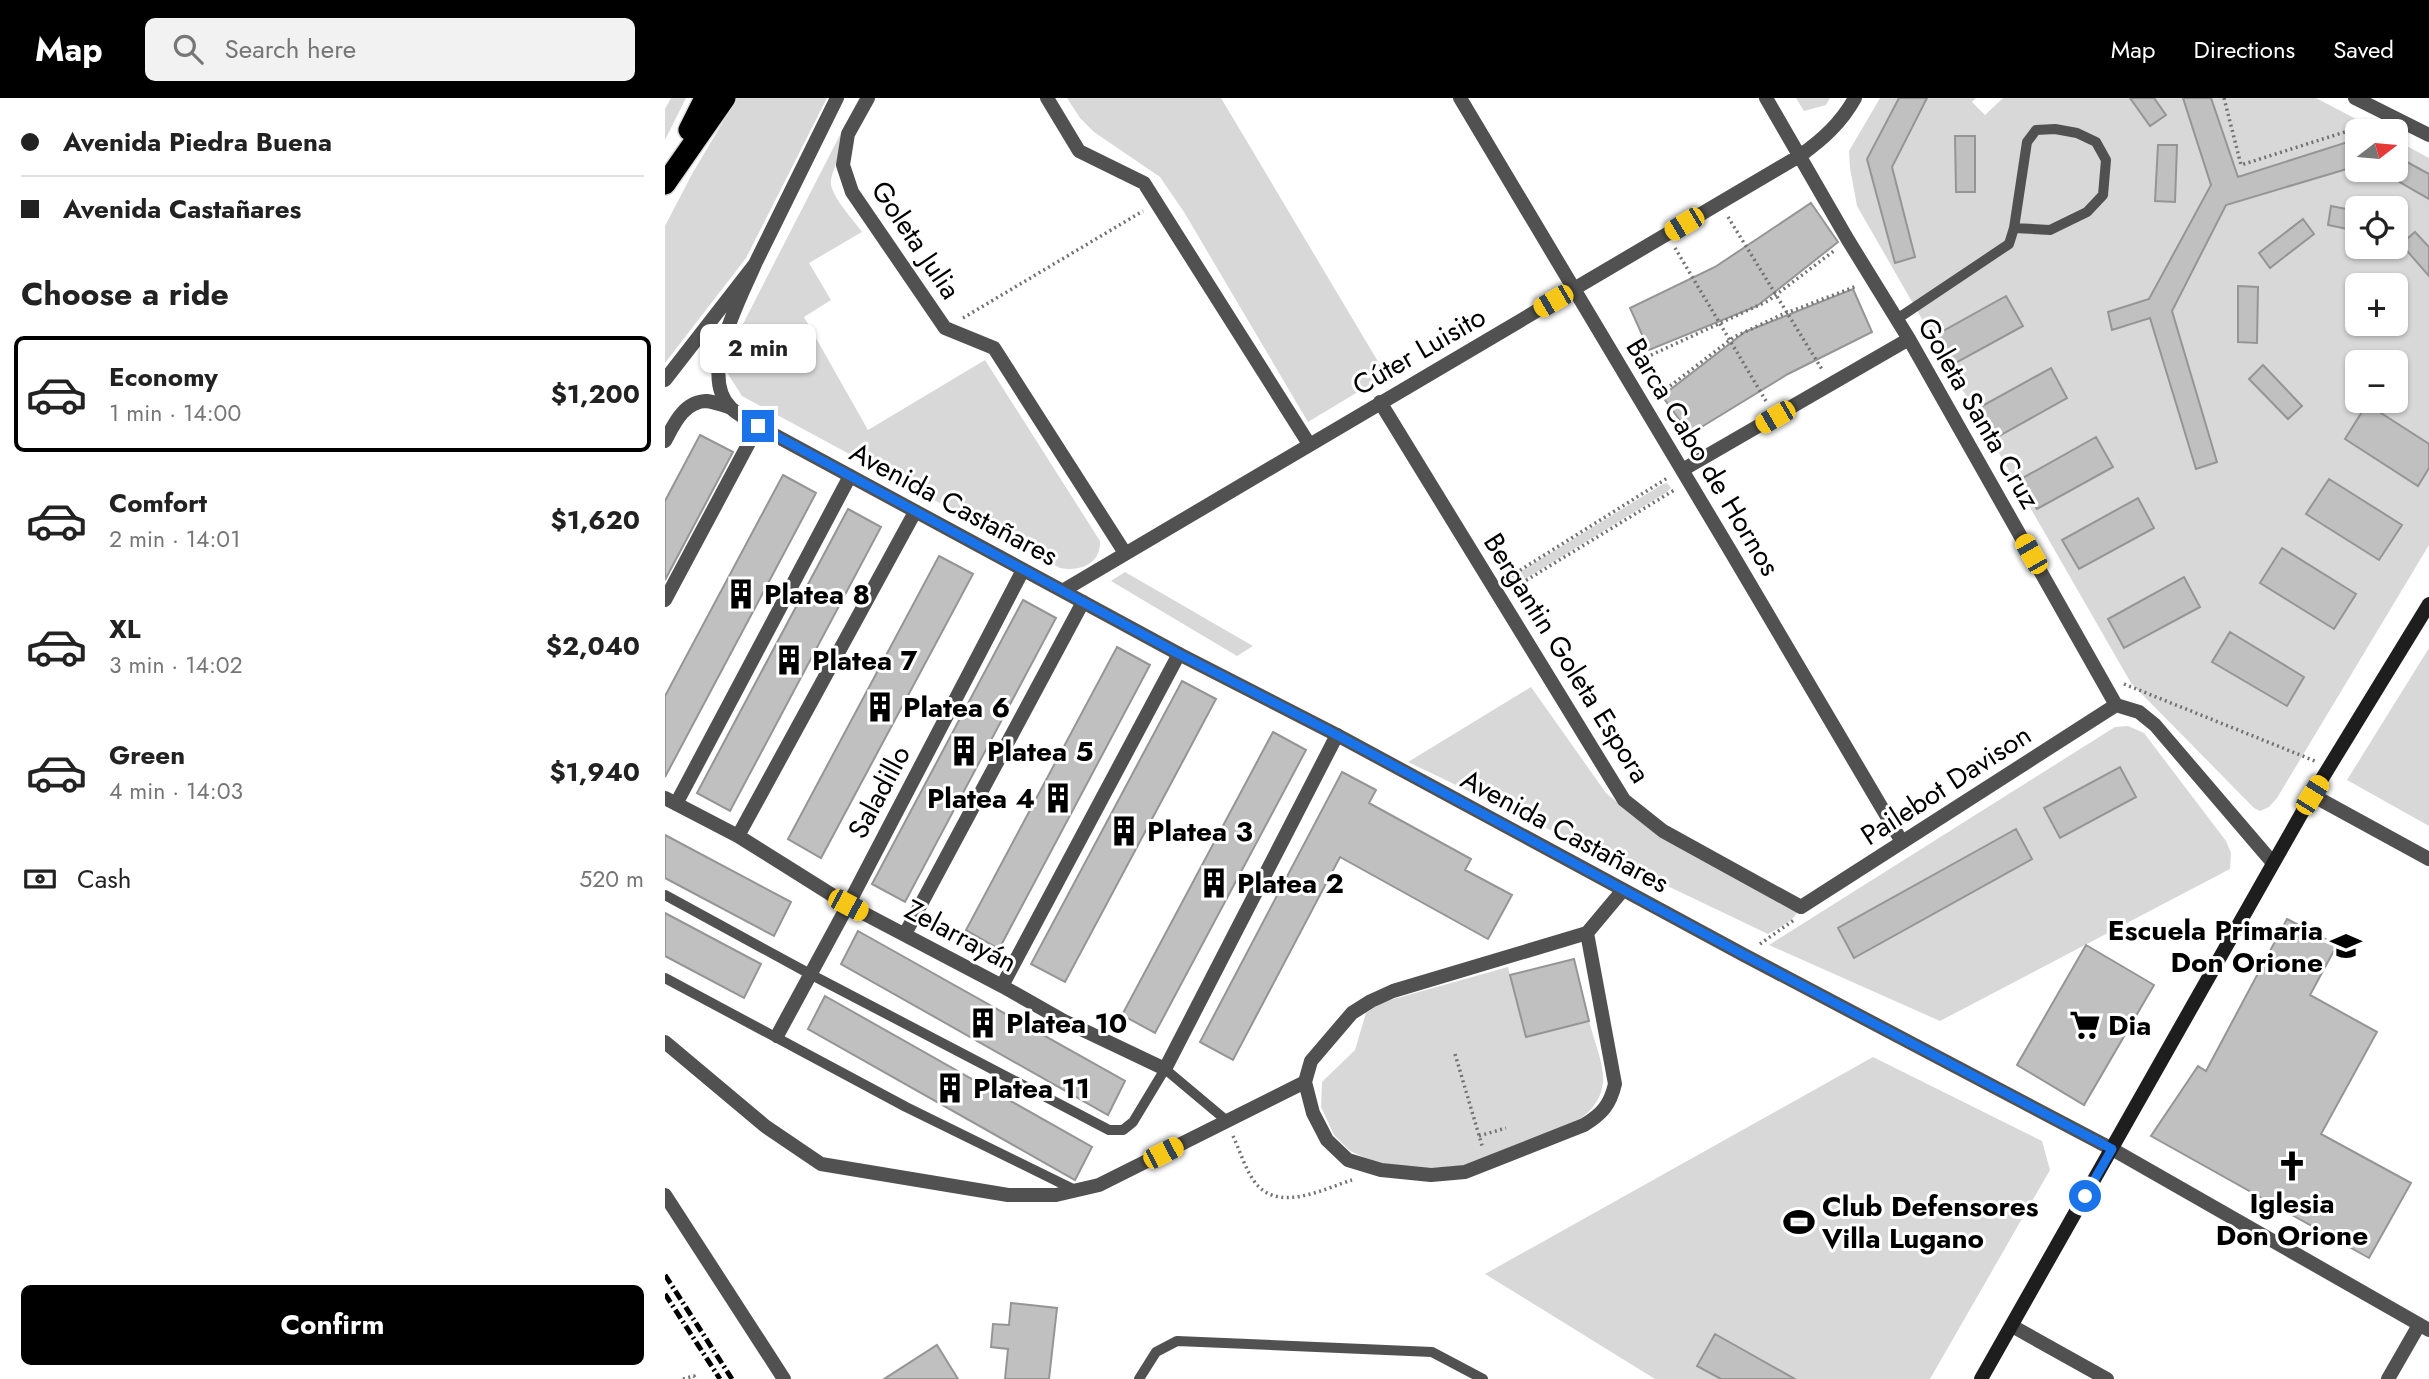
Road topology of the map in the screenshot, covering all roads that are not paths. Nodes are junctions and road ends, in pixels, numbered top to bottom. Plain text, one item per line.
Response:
1 (705, 98) edge
2 (725, 98) edge
3 (837, 98) edge
4 (868, 98) edge
5 (1047, 98) edge
6 (1460, 98) edge
7 (1766, 98) edge
8 (1856, 98) edge
9 (2359, 99) edge
10 (2429, 135) edge
11 (1801, 155) junction
12 (665, 181) edge
13 (2014, 228) junction
14 (755, 264) junction
15 (1574, 288) junction
16 (1897, 319) junction
17 (1909, 339) junction
18 (665, 380) edge
19 (1380, 402) junction
20 (729, 407) junction
21 (758, 426) junction
22 (665, 441) edge
23 (1310, 444) junction
24 (1685, 473) junction
25 (850, 476) junction
26 (915, 512) junction
27 (1125, 553) junction
28 (1023, 570) junction
29 (1064, 590) junction
30 (665, 600) edge
31 (1083, 602) junction
32 (2429, 604) edge
33 (1179, 654) junction
34 (2116, 705) junction
35 (1337, 735) junction
36 (2312, 795) junction
37 (671, 801) edge
38 (738, 836) junction
39 (1902, 842) junction
40 (2429, 859) edge
41 (2273, 863) junction
42 (1623, 890) junction
43 (665, 895) edge
44 (848, 905) junction
45 (1801, 906) joint
46 (1587, 933) junction
47 (905, 934) junction
48 (810, 974) junction
49 (665, 978) edge
50 (1002, 986) junction
51 (777, 1036) junction
52 (665, 1042) edge
53 (1164, 1069) junction
54 (1305, 1082) junction
55 (1227, 1121) junction
56 (2112, 1149) junction
57 (1075, 1191) junction
58 (665, 1195) edge
59 (2012, 1326) junction
60 (2424, 1328) edge
61 (784, 1379) edge
62 (1139, 1379) edge
63 (1483, 1379) edge
64 (1981, 1379) edge
65 (2107, 1379) edge
66 (2388, 1379) edge

1 - 12 highway
2 - 12 highway
3 - 14 street
4 - 27 street, Goleta Julia
5 - 23 street
6 - 15 street, Barca Cabo de Hornos
7 - 11 street, Goleta Santa Cruz
8 - 11 street, Cúter Luisito
9 - 10 street
11 - 15 street, Cúter Luisito
11 - 16 street, Goleta Santa Cruz
13 - 13 lane
13 - 16 lane
14 - 18 street
14 - 20 street
15 - 19 street, Cúter Luisito
15 - 24 street, Barca Cabo de Hornos
16 - 17 street, Goleta Santa Cruz
17 - 24 street
17 - 34 street, Goleta Santa Cruz
19 - 23 street, Cúter Luisito
19 - 45 street, Bergantin Goleta Espora
20 - 21 street, Avenida Castañares
20 - 22 street, Avenida Castañares
21 - 25 street, Avenida Castañares
21 - 30 street
23 - 27 street, Cúter Luisito
24 - 39 street, Barca Cabo de Hornos
25 - 26 street, Avenida Castañares
25 - 37 street
26 - 28 street, Avenida Castañares
26 - 38 street
27 - 29 street, Cúter Luisito
28 - 29 street, Avenida Castañares
28 - 44 street, Saladillo
29 - 31 street, Avenida Castañares
31 - 33 street, Avenida Castañares
31 - 47 street
32 - 36 main road
33 - 35 street, Avenida Castañares
33 - 50 street
34 - 39 street, Pailebot Davison
34 - 41 street
35 - 42 street, Avenida Castañares
35 - 53 street
36 - 40 street
36 - 41 main road
37 - 38 street, Zelarrayán
38 - 44 street, Zelarrayán
39 - 45 street, Pailebot Davison
41 - 56 main road
42 - 46 street
42 - 56 street, Avenida Castañares
43 - 48 lane
44 - 47 street, Zelarrayán
44 - 48 street, Saladillo
46 - 54 street
46 - 54 street
47 - 50 street, Zelarrayán
48 - 51 street, Saladillo
48 - 53 lane
49 - 51 lane
50 - 53 street, Zelarrayán
51 - 57 lane
52 - 57 street
53 - 55 lane
54 - 55 street
55 - 57 street
56 - 59 main road
56 - 60 street, Avenida Castañares
58 - 61 street
59 - 64 main road
59 - 65 street
60 - 66 street
62 - 63 lane

